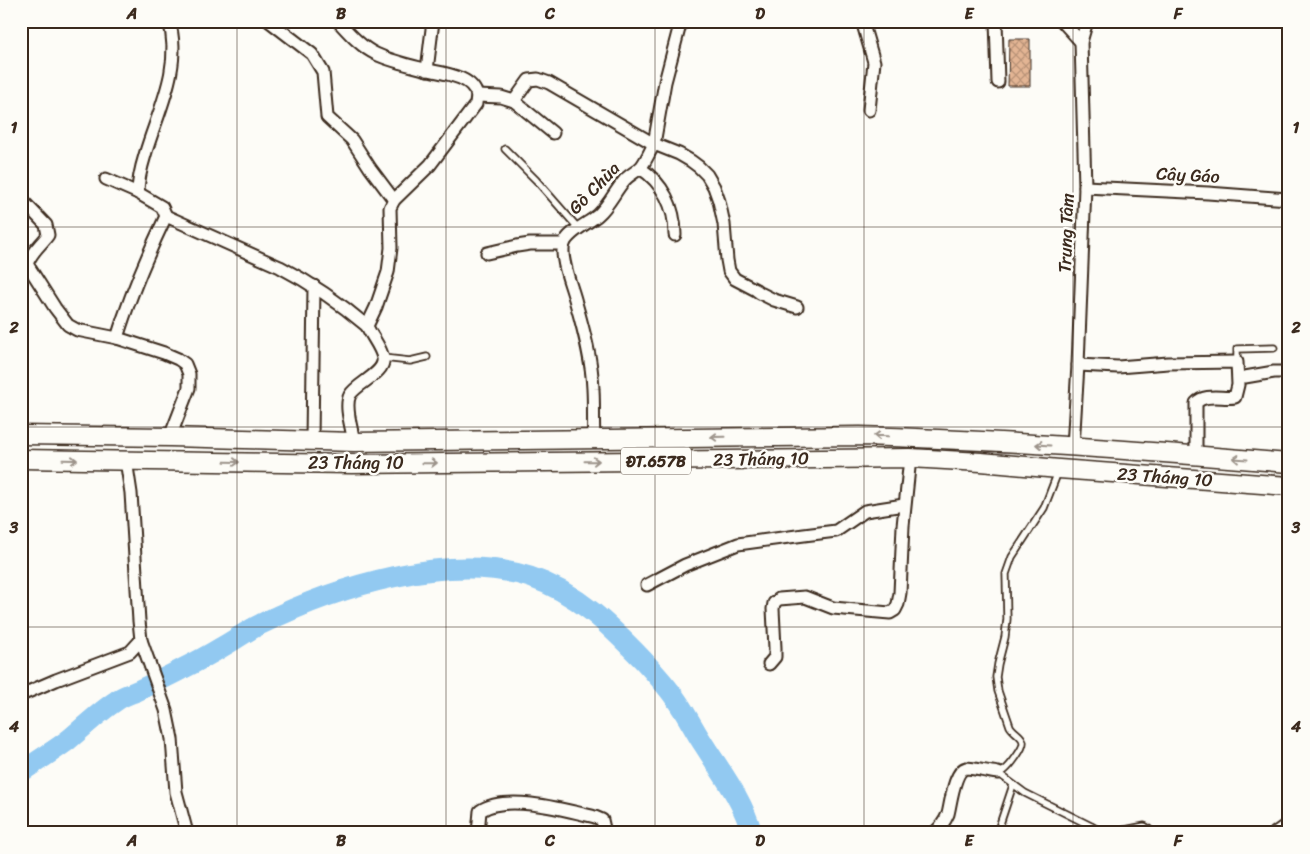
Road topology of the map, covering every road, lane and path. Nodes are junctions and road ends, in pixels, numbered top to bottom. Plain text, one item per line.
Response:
1 (169, 21) edge
2 (269, 21) edge
3 (338, 21) edge
4 (433, 21) edge
5 (681, 21) edge
6 (737, 21) edge
7 (741, 21) edge
8 (862, 21) edge
9 (996, 21) edge
10 (1062, 21) edge
11 (1087, 21) edge
12 (1081, 42) junction
13 (427, 70) junction
14 (998, 82) dead end
15 (477, 96) junction
16 (514, 101) junction
17 (869, 110) dead end
18 (553, 132) dead end
19 (654, 144) junction
20 (505, 149) dead end
21 (640, 168) junction
22 (106, 179) dead end
23 (1085, 187) junction
24 (138, 193) junction
25 (21, 199) edge
26 (1289, 199) edge
27 (394, 200) junction
28 (166, 216) junction
29 (579, 229) junction
30 (676, 235) dead end
31 (564, 244) junction
32 (487, 253) dead end
33 (314, 286) junction
34 (797, 307) dead end
35 (366, 326) junction
36 (117, 338) junction
37 (1274, 348) dead end
38 (427, 356) dead end
39 (383, 358) junction
40 (1237, 362) junction
41 (1078, 365) junction
42 (1289, 372) edge
43 (1245, 377) dead end
44 (21, 434) edge
45 (126, 436) junction
46 (170, 437) junction
47 (594, 439) junction
48 (312, 440) junction
49 (354, 442) junction
50 (1073, 447) junction
51 (1196, 455) junction
52 (910, 458) junction
53 (21, 459) edge
54 (126, 460) junction
55 (1289, 462) edge
56 (1066, 470) junction
57 (1289, 486) edge
58 (904, 505) junction
59 (647, 585) dead end
60 (141, 640) junction
61 (769, 664) dead end
62 (21, 695) edge
63 (998, 773) junction
64 (1013, 784) junction
65 (1289, 823) edge
66 (187, 833) edge
67 (478, 833) edge
68 (605, 833) edge
69 (934, 833) edge
70 (997, 833) edge
71 (1102, 833) edge
72 (1124, 833) edge
73 (1149, 833) edge
74 (1275, 833) edge

1 - 24 street
2 - 27 street
3 - 13 street
4 - 13 street
5 - 19 street, Gò Chùa
6 - 7 street
8 - 17 street
9 - 14 street
10 - 12 street
11 - 12 street, Trung Tâm
12 - 23 street, Trung Tâm
13 - 15 street
15 - 16 street
15 - 27 street
16 - 18 street
16 - 19 street
19 - 21 street, Gò Chùa
19 - 34 street
20 - 29 lane
21 - 29 street, Gò Chùa
21 - 30 street
22 - 24 street
23 - 26 street, Cây Gáo
23 - 41 street, Trung Tâm
24 - 28 street
25 - 36 street
27 - 35 street
28 - 33 street
28 - 36 street
29 - 31 street, Gò Chùa
31 - 32 street
31 - 47 street
33 - 35 street
33 - 48 street
35 - 39 street
36 - 46 street
37 - 40 lane
38 - 39 lane
39 - 49 street
40 - 41 street
40 - 51 street
41 - 50 street, Trung Tâm
42 - 43 street
44 - 45 main road, 23 Tháng 10 / ĐT.657B
45 - 46 main road, 23 Tháng 10 / ĐT.657B
45 - 54 main road
46 - 48 main road, 23 Tháng 10 / ĐT.657B
47 - 49 main road, 23 Tháng 10 / ĐT.657B
50 -> 47 main road, 23 Tháng 10 / ĐT.657B
48 - 49 main road, 23 Tháng 10 / ĐT.657B
50 - 51 main road, 23 Tháng 10 / ĐT.657B
50 - 56 main road
55 -> 51 main road, 23 Tháng 10 / ĐT.657B
54 -> 52 main road, 23 Tháng 10 / ĐT.657B
52 - 56 main road, 23 Tháng 10 / ĐT.657B
52 - 58 street
53 -> 54 main road, 23 Tháng 10 / ĐT.657B
54 - 60 street
56 - 57 main road, 23 Tháng 10 / ĐT.657B
56 - 63 lane
58 - 59 street
58 - 61 street
60 - 62 street
60 - 66 street
63 - 64 lane
63 - 69 street
64 - 70 lane
64 - 71 lane
65 - 74 street
67 - 68 street
72 - 73 street

